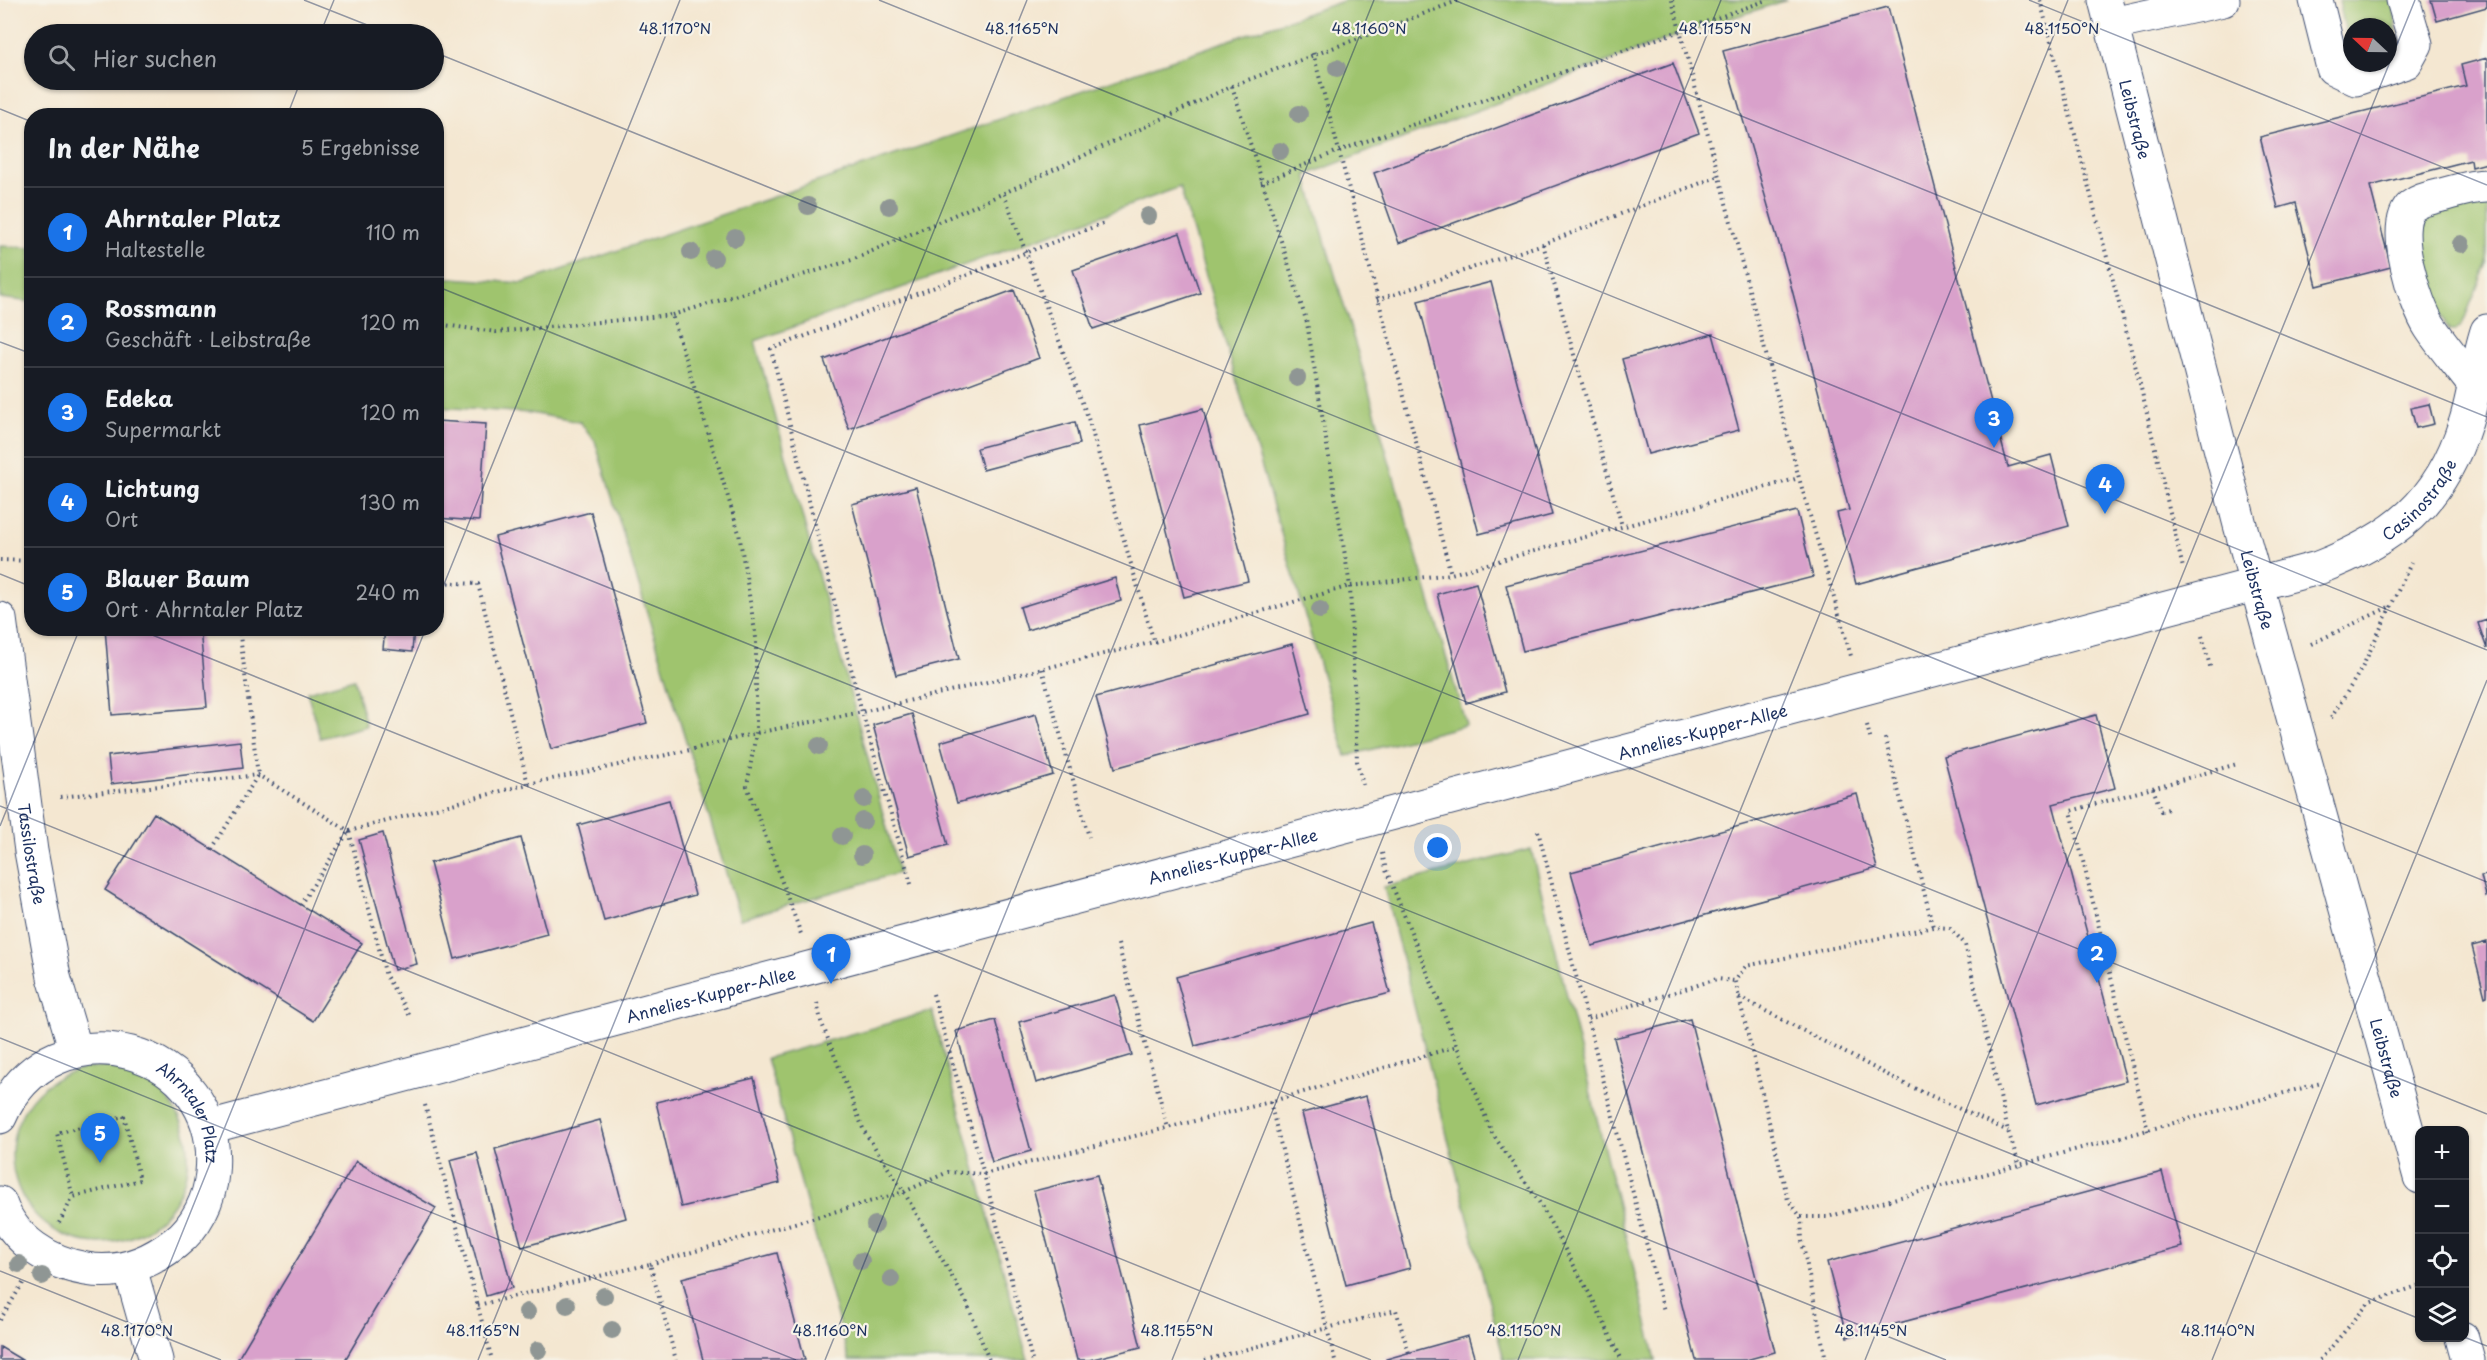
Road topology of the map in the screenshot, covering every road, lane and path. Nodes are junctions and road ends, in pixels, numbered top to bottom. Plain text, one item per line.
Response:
1 (1460, 0) edge
2 (1672, 0) edge
3 (1768, 0) edge
4 (2040, 0) edge
5 (2223, 0) edge
6 (2316, 0) edge
7 (2403, 0) edge
8 (2108, 12) edge
9 (1679, 29) junction
10 (1313, 53) junction
11 (1232, 86) junction
12 (1338, 151) junction
13 (1719, 176) junction
14 (1261, 183) junction
15 (2487, 186) edge
16 (1004, 194) junction
17 (1104, 223) dead end
18 (1543, 244) junction
19 (1026, 252) junction
20 (1377, 300) junction
21 (672, 315) junction
22 (444, 325) edge
23 (2487, 331) edge
24 (2475, 386) junction
25 (1799, 478) junction
26 (1622, 526) junction
27 (2415, 556) dead end
28 (0, 560) edge
29 (24, 561) edge
30 (1451, 574) junction
31 (444, 582) edge
32 (1350, 586) junction
33 (2257, 586) junction
34 (2192, 602) junction
35 (2391, 606) junction
36 (0, 619) edge
37 (240, 636) edge
38 (1154, 642) junction
39 (2308, 645) dead end
40 (1042, 669) junction
41 (2211, 670) dead end
42 (1859, 691) junction
43 (862, 712) junction
44 (2329, 721) dead end
45 (756, 733) junction
46 (1885, 738) dead end
47 (1871, 742) dead end
48 (2236, 764) dead end
49 (258, 775) junction
50 (528, 784) junction
51 (2154, 788) junction
52 (24, 801) junction
53 (2172, 808) dead end
54 (1373, 820) junction
55 (349, 831) junction
56 (1538, 831) dead end
57 (1089, 837) dead end
58 (212, 849) dead end
59 (911, 884) dead end
60 (300, 905) dead end
61 (1933, 927) junction
62 (1118, 944) dead end
63 (811, 968) junction
64 (1735, 981) junction
65 (933, 994) dead end
66 (1739, 997) junction
67 (410, 1016) dead end
68 (1588, 1019) junction
69 (1457, 1046) junction
70 (76, 1051) junction
71 (2320, 1083) dead end
72 (1270, 1102) junction
73 (0, 1116) edge
74 (209, 1127) junction
75 (1168, 1128) junction
76 (2008, 1131) junction
77 (2148, 1131) junction
78 (434, 1136) dead end
79 (2415, 1159) edge
80 (2020, 1167) junction
81 (984, 1174) junction
82 (140, 1180) joint
83 (904, 1192) junction
84 (0, 1203) edge
85 (1801, 1217) junction
86 (650, 1264) junction
87 (130, 1268) junction
88 (2415, 1287) edge
89 (478, 1305) junction
90 (1664, 1311) dead end
91 (1326, 1329) junction
92 (2463, 1342) edge
93 (1409, 1353) dead end
94 (156, 1360) edge
95 (492, 1360) edge
96 (676, 1360) edge
97 (989, 1360) edge
98 (1032, 1360) edge
99 (1206, 1360) edge
100 (1335, 1360) edge
101 (1622, 1360) edge
102 (1826, 1360) edge
103 (2320, 1360) edge
104 (2468, 1360) edge

1 - 10 path
2 - 9 path
3 - 9 path
4 - 34 path
5 - 8 street
6 - 7 street
8 - 33 street, Leibstraße
9 - 12 path
9 - 13 path
10 - 11 path
10 - 12 path
11 - 14 path
11 - 16 path
12 - 14 path
12 - 20 path
13 - 18 path
13 - 25 path
14 - 32 path
15 - 24 street
16 - 19 path
16 - 21 path
17 - 19 path
18 - 20 path
18 - 26 path
19 - 38 path
19 - 43 path
20 - 30 path
21 - 22 path
21 - 45 path
23 - 24 street, Casinostraße
24 - 33 street, Casinostraße
25 - 26 path
25 - 42 path
26 - 30 path
27 - 35 path
28 - 29 path
30 - 32 path
31 - 50 path
32 - 38 path
32 - 54 path
33 - 34 street, Annelies-Kupper-Allee
33 - 79 street, Leibstraße
34 - 41 path
34 - 42 street, Annelies-Kupper-Allee
35 - 39 path
35 - 44 path
36 - 52 street, Tassilostraße
37 - 49 path
38 - 40 path
40 - 43 path
40 - 57 path
42 - 47 path
42 - 54 street, Annelies-Kupper-Allee
43 - 45 path
43 - 59 path
45 - 50 path
45 - 63 path
46 - 61 path
48 - 51 path
49 - 52 path
49 - 55 path
49 - 58 path
50 - 55 path
51 - 53 path
51 - 77 path
52 - 70 street, Tassilostraße
54 - 63 street, Annelies-Kupper-Allee
54 - 69 path
55 - 60 path
55 - 67 path
56 - 68 path
61 - 64 path
61 - 76 path
62 - 75 path
63 - 74 street, Annelies-Kupper-Allee
63 - 83 path
64 - 66 path
64 - 68 path
65 - 81 path
66 - 76 path
66 - 85 path
68 - 90 path
69 - 72 path
69 - 101 path
70 - 73 street, Ahrntaler Platz
70 - 74 street, Ahrntaler Platz
71 - 77 path
72 - 75 path
72 - 91 path
74 - 87 street, Ahrntaler Platz
75 - 81 path
76 - 80 path
77 - 80 path
78 - 89 path
80 - 85 path
81 - 83 path
81 - 98 path
82 - 82 path
83 - 86 path
83 - 97 path
84 - 87 street, Ahrntaler Platz
85 - 102 path
86 - 89 path
86 - 96 path
87 - 94 street
88 - 103 path
89 - 95 path
91 - 93 path
91 - 99 path
91 - 100 path
92 - 104 street

